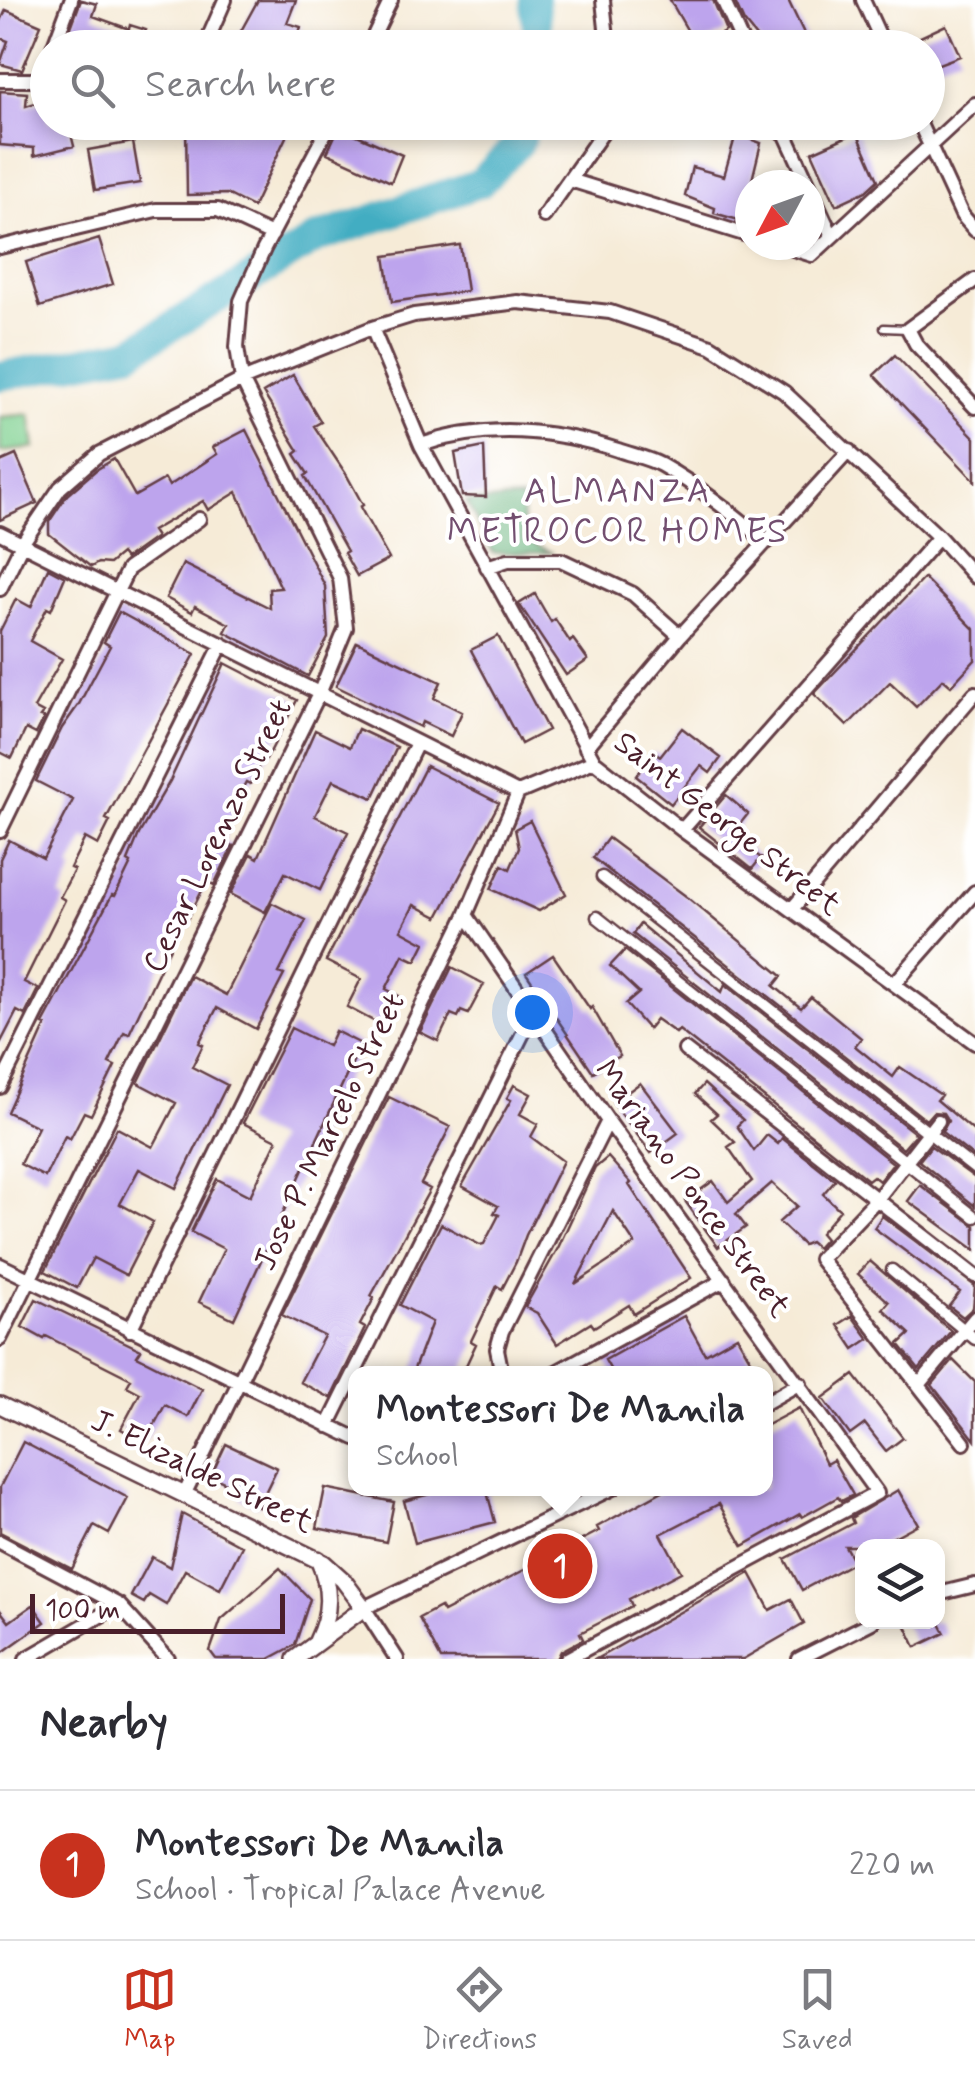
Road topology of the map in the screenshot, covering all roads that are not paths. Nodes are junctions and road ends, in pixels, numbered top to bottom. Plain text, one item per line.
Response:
1 (71, 0) edge
2 (225, 0) edge
3 (391, 0) edge
4 (603, 0) edge
5 (722, 0) edge
6 (863, 0) edge
7 (60, 30) edge
8 (212, 30) edge
9 (377, 30) edge
10 (606, 30) edge
11 (736, 30) edge
12 (876, 30) edge
13 (0, 80) edge
14 (30, 80) edge
15 (975, 104) edge
16 (945, 133) edge
17 (322, 140) edge
18 (598, 140) edge
19 (788, 140) edge
20 (927, 140) edge
21 (937, 140) edge
22 (930, 147) junction
23 (802, 170) edge
24 (570, 180) junction
25 (544, 216) dead end
26 (825, 221) edge
27 (975, 230) edge
28 (735, 231) edge
29 (272, 235) junction
30 (832, 236) junction
31 (825, 243) edge
32 (0, 247) edge
33 (975, 280) edge
34 (372, 328) junction
35 (884, 328) dead end
36 (908, 329) junction
37 (242, 380) junction
38 (975, 407) edge
39 (421, 446) junction
40 (849, 450) junction
41 (200, 519) dead end
42 (0, 533) edge
43 (939, 537) junction
44 (767, 542) junction
45 (22, 544) junction
46 (486, 567) junction
47 (975, 578) edge
48 (0, 589) edge
49 (118, 592) junction
50 (680, 636) junction
51 (222, 644) junction
52 (975, 692) edge
53 (319, 694) junction
54 (418, 743) junction
55 (590, 754) junction
56 (518, 793) junction
57 (682, 830) junction
58 (0, 831) edge
59 (602, 877) dead end
60 (975, 892) edge
61 (792, 909) junction
62 (466, 915) junction
63 (596, 917) dead end
64 (894, 984) junction
65 (532, 1014) junction
66 (975, 1043) edge
67 (685, 1050) dead end
68 (0, 1087) edge
69 (608, 1121) junction
70 (938, 1121) dead end
71 (928, 1134) junction
72 (906, 1165) junction
73 (975, 1169) edge
74 (877, 1198) junction
75 (975, 1217) edge
76 (0, 1265) edge
77 (892, 1270) dead end
78 (975, 1276) edge
79 (29, 1280) junction
80 (724, 1280) junction
81 (975, 1318) edge
82 (130, 1330) junction
83 (970, 1335) edge
84 (0, 1339) edge
85 (358, 1366) edge
86 (500, 1366) edge
87 (568, 1366) edge
88 (238, 1382) junction
89 (800, 1383) junction
90 (919, 1385) junction
91 (348, 1386) edge
92 (773, 1398) edge
93 (0, 1405) edge
94 (328, 1426) junction
95 (348, 1435) edge
96 (964, 1442) dead end
97 (185, 1493) junction
98 (596, 1496) edge
99 (0, 1542) edge
100 (318, 1559) junction
101 (975, 1585) edge
102 (945, 1592) edge
103 (119, 1605) junction
104 (364, 1608) junction
105 (858, 1629) edge
106 (316, 1646) junction
107 (26, 1659) edge
108 (168, 1659) edge
109 (295, 1659) edge
110 (397, 1659) edge
111 (567, 1659) edge
112 (800, 1659) edge

1 - 7 street
2 - 8 street
3 - 9 street
4 - 10 street
5 - 11 street
6 - 12 street
13 - 14 street
15 - 16 street
17 - 29 street, Cesar Lorenzo Street
18 - 24 street
19 - 23 street
20 - 22 street
21 - 22 street
22 - 27 street
22 - 30 street
24 - 25 street
24 - 28 street
26 - 30 street
29 - 32 street
29 - 37 street, Cesar Lorenzo Street
30 - 31 street
33 - 36 street
34 - 37 street
34 - 39 street, Saint George Street
34 - 40 street
35 - 36 lane
36 - 38 street
37 - 45 street
37 - 53 street, Cesar Lorenzo Street
39 - 44 street
39 - 46 street, Saint George Street
40 - 43 street
40 - 44 street
41 - 49 street
42 - 45 street
43 - 47 street
43 - 57 street
44 - 50 street
45 - 48 street
45 - 49 street
46 - 50 street
46 - 55 street, Saint George Street
49 - 51 street
49 - 58 street
50 - 55 street
51 - 53 street
51 - 68 street
52 - 61 street
53 - 54 street
53 - 79 street, Cesar Lorenzo Street
54 - 56 street
54 - 82 street
55 - 56 street
55 - 57 street, Saint George Street
56 - 62 street, Jose P. Marcelo Street
57 - 61 street, Saint George Street
59 - 71 street
60 - 64 street
61 - 64 street, Saint George Street
62 - 65 street, Mariano Ponce Street
62 - 88 street, Jose P. Marcelo Street
63 - 72 street
64 - 66 street, Saint George Street
65 - 69 street, Mariano Ponce Street
65 - 85 street
67 - 74 street
69 - 80 street, Mariano Ponce Street
69 - 86 street
70 - 71 street
71 - 72 street
71 - 73 street
72 - 74 street
72 - 75 street
74 - 78 street
74 - 90 street
76 - 79 street
77 - 83 street
79 - 82 street
79 - 84 street, Cesar Lorenzo Street
80 - 87 street
80 - 89 street, Mariano Ponce Street
81 - 83 street
82 - 88 street
83 - 90 street
88 - 94 street
88 - 97 street, Jose P. Marcelo Street
89 - 92 street
89 - 111 street, Mariano Ponce Street
90 - 96 street
91 - 94 street
93 - 97 street, J. Elizalde Street
94 - 95 street
97 - 100 street, J. Elizalde Street
98 - 104 street
99 - 103 street
100 - 104 street, J. Elizalde Street
100 - 106 street
101 - 102 street
103 - 107 street
103 - 108 street
104 - 106 street
104 - 110 street
105 - 112 street
106 - 109 street

